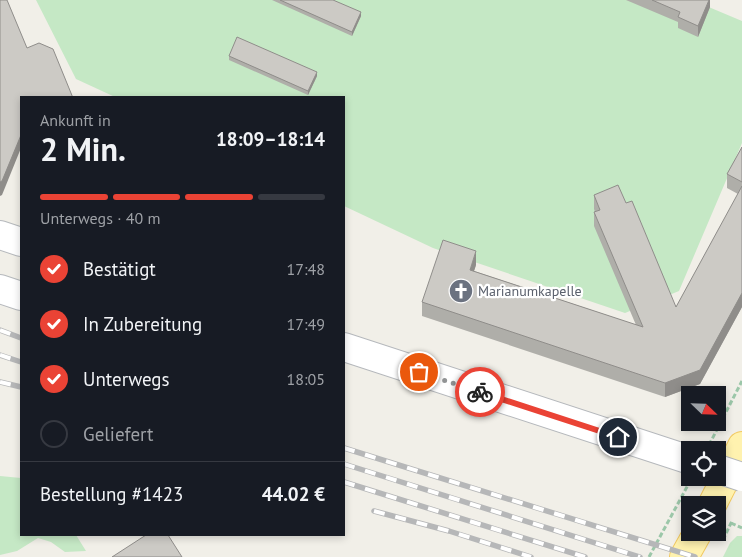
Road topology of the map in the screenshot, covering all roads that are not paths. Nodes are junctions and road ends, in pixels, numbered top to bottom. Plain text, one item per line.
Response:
1 (0, 235) edge
2 (20, 242) edge
3 (0, 289) edge
4 (20, 296) edge
5 (345, 347) edge
6 (742, 446) edge
7 (681, 457) edge
8 (726, 472) edge
9 (742, 477) edge
10 (726, 501) edge
11 (704, 541) edge
12 (684, 557) edge

1 - 2 street
3 - 4 street
5 - 7 street
6 - 10 main road
8 - 9 street, bridge
11 - 12 main road

